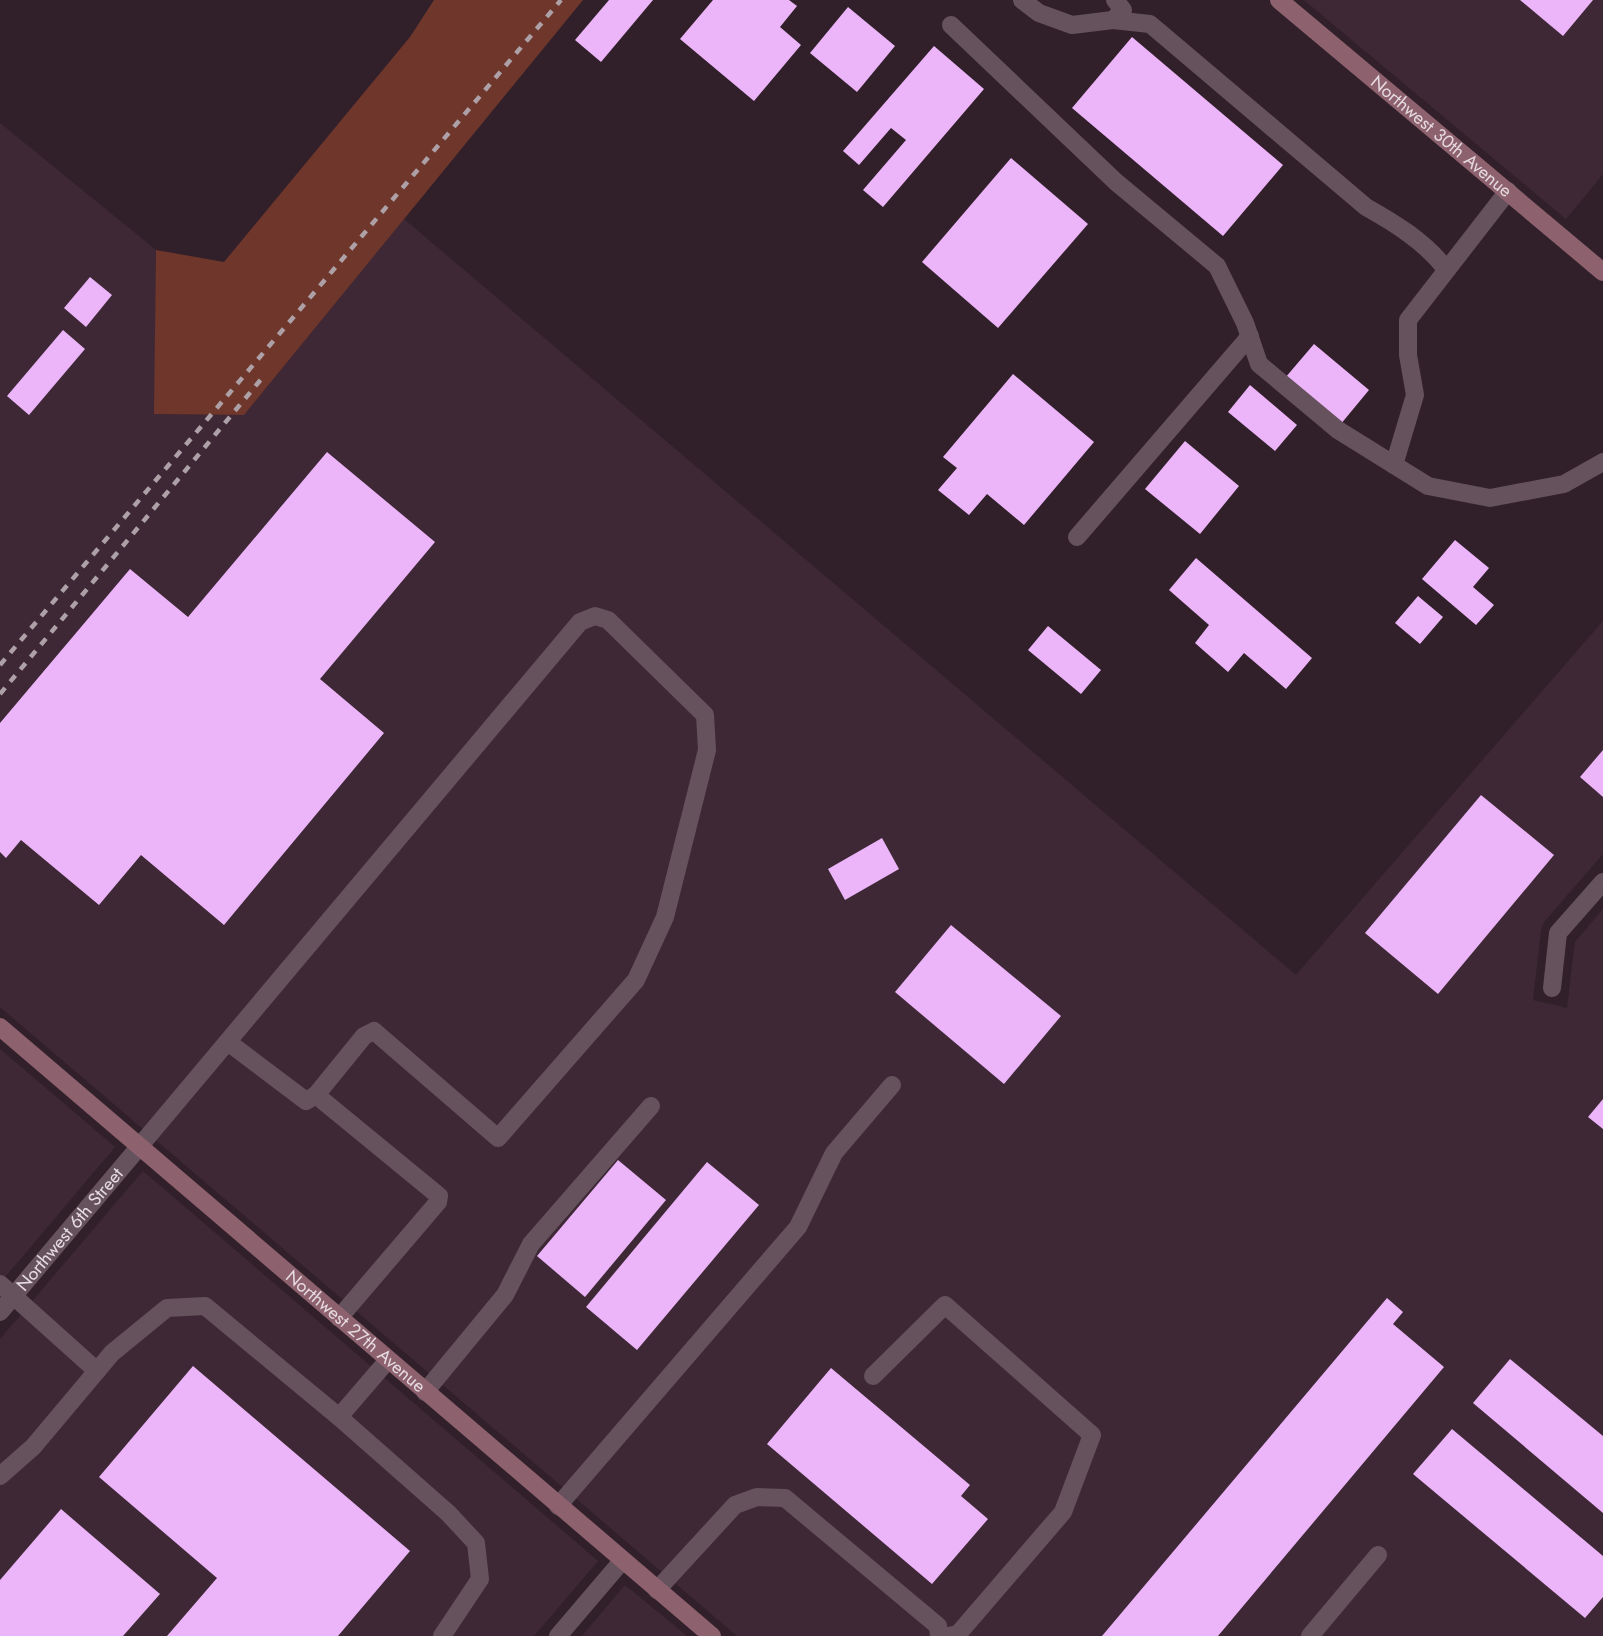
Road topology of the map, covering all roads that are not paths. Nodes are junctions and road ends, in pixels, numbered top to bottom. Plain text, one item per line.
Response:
1 (1022, 0) edge
2 (1115, 0) edge
3 (1279, 0) edge
4 (1113, 20) junction
5 (951, 25) dead end
6 (1508, 191) junction
7 (1446, 269) junction
8 (1603, 272) edge
9 (1250, 336) junction
10 (1603, 462) edge
11 (1394, 465) junction
12 (1077, 537) dead end
13 (1603, 882) edge
14 (1552, 988) dead end
15 (0, 1027) edge
16 (228, 1042) junction
17 (892, 1085) dead end
18 (316, 1095) junction
19 (651, 1106) dead end
20 (139, 1146) junction
21 (7, 1289) edge
22 (0, 1312) edge
23 (339, 1318) junction
24 (388, 1360) junction
25 (97, 1371) junction
26 (873, 1376) dead end
27 (425, 1392) junction
28 (339, 1417) junction
29 (0, 1476) edge
30 (558, 1506) junction
31 (1378, 1555) dead end
32 (622, 1561) junction
33 (657, 1590) junction
34 (442, 1636) edge
35 (558, 1636) edge
36 (712, 1636) edge
37 (939, 1636) edge
38 (948, 1636) edge
39 (1310, 1636) edge

1 - 4 street
2 - 4 street
3 - 6 main road, Northwest 30th Avenue
4 - 7 street
5 - 9 street
6 - 7 street
6 - 8 main road, Northwest 30th Avenue
7 - 11 street
9 - 11 street
9 - 12 street
10 - 11 street
13 - 14 street
15 - 20 main road, Northwest 27th Avenue
16 - 18 street
16 - 18 street, Northwest 6th Street
16 - 20 street, Northwest 6th Street
17 - 30 street
18 - 23 street
19 - 27 street
20 - 21 street, Northwest 6th Street
20 - 23 main road, Northwest 27th Avenue
21 - 22 street, Northwest 6th Street
21 - 25 street
23 - 24 main road, Northwest 27th Avenue
24 - 27 main road, Northwest 27th Avenue
24 - 28 street
25 - 28 street
25 - 29 street
26 - 38 street
27 - 30 main road, Northwest 27th Avenue
28 - 34 street
30 - 32 main road, Northwest 27th Avenue
31 - 39 street
32 - 33 main road, Northwest 27th Avenue
32 - 35 street
33 - 36 main road, Northwest 27th Avenue
33 - 37 street

